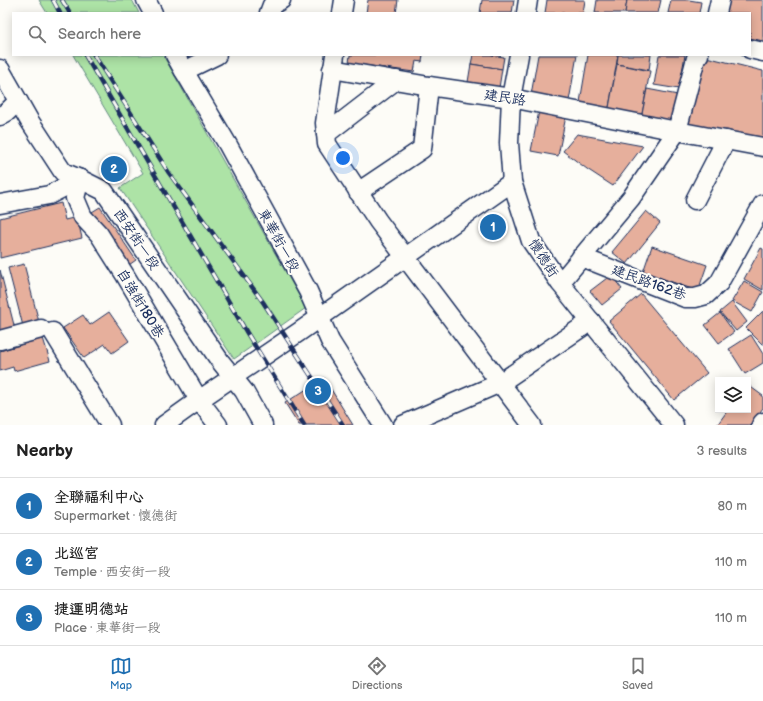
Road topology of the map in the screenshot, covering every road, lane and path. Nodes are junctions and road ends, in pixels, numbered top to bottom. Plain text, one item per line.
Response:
1 (146, 0) edge
2 (281, 0) edge
3 (344, 0) edge
4 (528, 0) edge
5 (720, 0) edge
6 (152, 12) edge
7 (268, 12) edge
8 (342, 12) edge
9 (526, 12) edge
10 (717, 12) edge
11 (751, 49) edge
12 (763, 52) edge
13 (176, 56) edge
14 (215, 56) edge
15 (519, 56) edge
16 (698, 56) edge
17 (334, 62) edge
18 (0, 69) edge
19 (184, 71) junction
20 (396, 80) junction
21 (429, 86) junction
22 (511, 98) junction
23 (18, 101) junction
24 (0, 116) edge
25 (677, 131) junction
26 (326, 134) junction
27 (726, 140) junction
28 (763, 147) edge
29 (80, 179) junction
30 (512, 182) junction
31 (358, 192) junction
32 (695, 200) dead end
33 (0, 204) edge
34 (763, 204) edge
35 (581, 256) junction
36 (406, 257) junction
37 (560, 283) junction
38 (319, 317) junction
39 (591, 321) junction
40 (0, 340) edge
41 (233, 377) junction
42 (500, 383) junction
43 (199, 400) junction
44 (763, 422) edge
45 (110, 425) edge
46 (164, 425) edge
47 (218, 425) edge
48 (263, 425) edge
49 (383, 425) edge
50 (403, 425) edge
51 (532, 425) edge
52 (674, 425) edge
53 (761, 425) edge

1 - 6 street
2 - 7 street
3 - 8 street
4 - 9 street
5 - 10 street
11 - 12 street
13 - 19 street, 東華街一段
14 - 19 street
15 - 22 street, 懷德街
16 - 25 street
17 - 20 street, 建民路
17 - 26 street
18 - 23 street, 西安街一段
19 - 38 street, 東華街一段
20 - 21 street, 建民路
20 - 26 street
21 - 22 street, 建民路
21 - 31 street
22 - 25 street, 建民路
22 - 30 street, 懷德街
23 - 24 street
23 - 29 street, 西安街一段
25 - 27 street, 建民路
25 - 35 street
26 - 31 street
27 - 28 street, 建民路
27 - 32 street
29 - 33 street
29 - 41 street, 西安街一段
29 - 43 street, 自強街180巷
30 - 36 street
30 - 37 street, 懷德街
31 - 36 street
34 - 35 street, 建民路162巷
35 - 37 street
36 - 38 street
36 - 42 street
37 - 39 street, 懷德街
38 - 41 street
38 - 49 street, 東華街一段
39 - 42 street
39 - 52 street, 懷德街
40 - 45 street
41 - 43 street
41 - 48 street, 西安街一段
42 - 50 street
42 - 51 street
43 - 46 street
43 - 47 street, 自強街180巷
44 - 53 street

